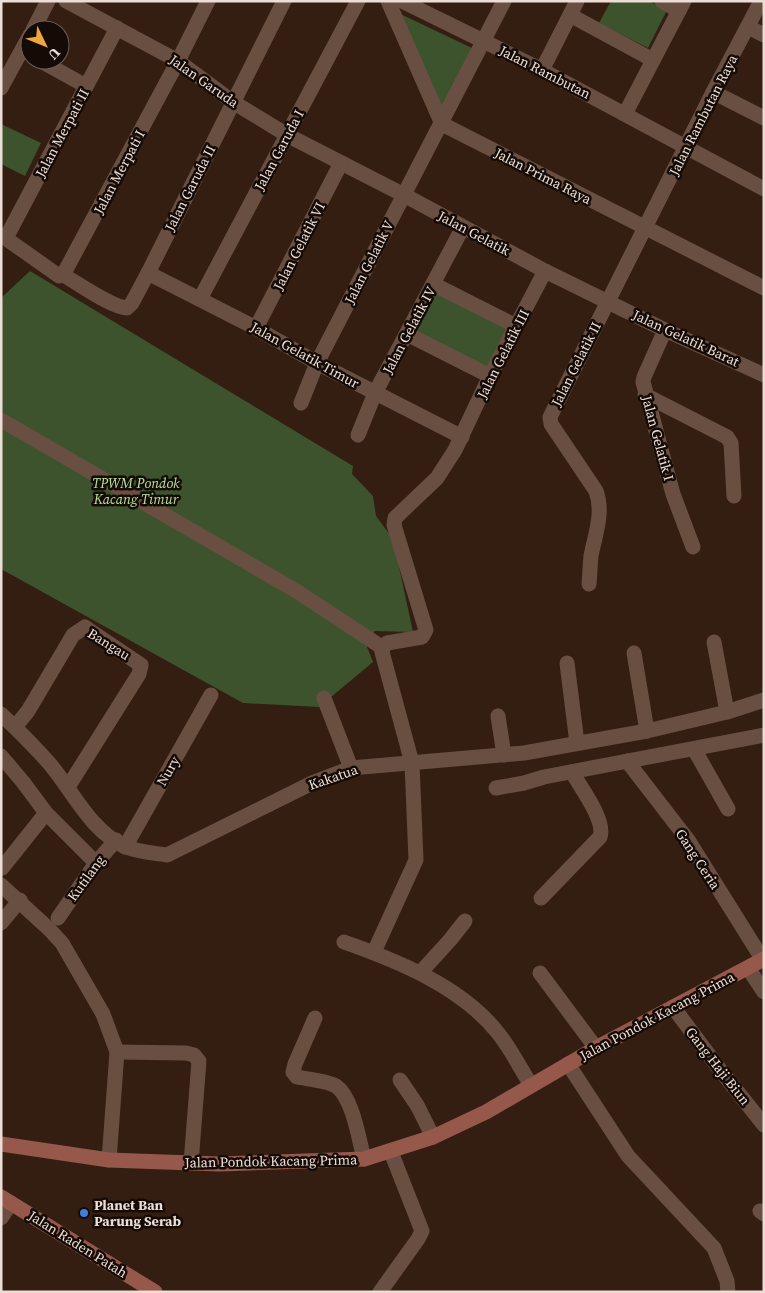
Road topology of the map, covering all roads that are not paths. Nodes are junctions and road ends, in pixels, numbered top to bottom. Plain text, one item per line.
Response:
1 (48, 1) edge
2 (66, 1) edge
3 (208, 1) edge
4 (284, 1) edge
5 (358, 1) edge
6 (388, 1) edge
7 (402, 1) edge
8 (504, 1) edge
9 (662, 1) edge
10 (761, 1) edge
11 (682, 6) edge
12 (573, 8) edge
13 (38, 20) edge
14 (748, 27) junction
15 (117, 28) junction
16 (764, 35) edge
17 (484, 41) junction
18 (653, 60) junction
19 (20, 61) edge
20 (178, 61) junction
21 (57, 70) edge
22 (542, 70) junction
23 (86, 86) junction
24 (1, 88) edge
25 (713, 92) junction
26 (233, 102) junction
27 (625, 114) junction
28 (764, 118) edge
29 (442, 124) junction
30 (287, 135) junction
31 (686, 146) junction
32 (341, 163) junction
33 (764, 189) edge
34 (404, 195) junction
35 (463, 227) junction
36 (645, 228) junction
37 (4, 236) edge
38 (545, 271) junction
39 (148, 272) junction
40 (63, 275) junction
41 (433, 284) junction
42 (764, 288) edge
43 (200, 299) junction
44 (609, 301) junction
45 (516, 326) junction
46 (256, 328) junction
47 (665, 330) junction
48 (407, 334) junction
49 (317, 363) junction
50 (764, 375) edge
51 (490, 376) junction
52 (375, 393) junction
53 (645, 395) junction
54 (301, 403) dead end
55 (1, 420) edge
56 (358, 435) dead end
57 (462, 437) junction
58 (734, 496) dead end
59 (693, 547) dead end
60 (589, 584) dead end
61 (714, 642) dead end
62 (383, 648) junction
63 (634, 654) dead end
64 (566, 663) dead end
65 (212, 695) dead end
66 (324, 698) dead end
67 (764, 700) edge
68 (727, 712) junction
69 (2, 715) edge
70 (498, 716) dead end
71 (15, 727) junction
72 (647, 731) junction
73 (764, 735) edge
74 (576, 743) junction
75 (694, 749) junction
76 (504, 755) junction
77 (1, 756) edge
78 (627, 762) junction
79 (412, 763) junction
80 (351, 768) junction
81 (572, 772) junction
82 (68, 787) junction
83 (496, 788) dead end
84 (728, 809) dead end
85 (46, 813) junction
86 (110, 850) junction
87 (2, 868) edge
88 (1, 885) edge
89 (541, 898) dead end
90 (20, 900) junction
91 (58, 918) dead end
92 (465, 921) dead end
93 (1, 923) edge
94 (344, 942) dead end
95 (374, 952) junction
96 (763, 960) edge
97 (748, 968) junction
98 (420, 973) junction
99 (540, 973) dead end
100 (764, 992) edge
101 (673, 1007) junction
102 (315, 1018) dead end
103 (596, 1048) junction
104 (117, 1052) junction
105 (568, 1064) junction
106 (400, 1080) dead end
107 (531, 1085) junction
108 (764, 1125) edge
109 (434, 1137) junction
110 (1, 1144) edge
111 (391, 1152) junction
112 (364, 1159) junction
113 (109, 1160) junction
114 (191, 1163) junction
115 (6, 1200) edge
116 (1, 1218) edge
117 (155, 1292) edge
118 (380, 1292) edge
119 (728, 1292) edge

1 - 13 street
2 - 15 street, Jalan Garuda
3 - 20 street, Jalan Merpati I
4 - 26 street, Jalan Garuda II
5 - 30 street, Jalan Garuda I
6 - 29 street
7 - 17 street, Jalan Rambutan
8 - 17 street, Jalan Gelatik V
9 - 11 street
10 - 14 street, Jalan Rambutan Raya
11 - 18 street
12 - 18 street
12 - 22 street
14 - 16 street
14 - 25 street, Jalan Rambutan Raya
15 - 20 street, Jalan Garuda
15 - 23 street, Jalan Merpati II
17 - 22 street, Jalan Rambutan
17 - 29 street, Jalan Gelatik V
18 - 27 street
19 - 24 street
20 - 26 street, Jalan Garuda
20 - 40 street, Jalan Merpati I
21 - 23 street
22 - 27 street, Jalan Rambutan
23 - 37 street, Jalan Merpati II
25 - 28 street
25 - 31 street, Jalan Rambutan Raya
26 - 30 street, Jalan Garuda
26 - 39 street, Jalan Garuda II
27 - 31 street, Jalan Rambutan
29 - 34 street, Jalan Gelatik V
29 - 36 street, Jalan Prima Raya
30 - 32 street, Jalan Garuda
30 - 43 street, Jalan Garuda I
31 - 33 street, Jalan Rambutan
31 - 36 street, Jalan Rambutan Raya
32 - 34 street, Jalan Gelatik
32 - 46 street, Jalan Gelatik VI
34 - 35 street, Jalan Gelatik
34 - 49 street, Jalan Gelatik V
35 - 38 street, Jalan Gelatik
35 - 41 street, Jalan Gelatik IV
36 - 42 street, Jalan Prima Raya
36 - 44 street, Jalan Gelatik II
37 - 40 street
38 - 44 street, Jalan Gelatik
38 - 45 street, Jalan Gelatik III
39 - 40 street, Jalan Garuda II
39 - 43 street, Jalan Gelatik Timur
41 - 45 street
41 - 48 street, Jalan Gelatik IV
43 - 46 street, Jalan Gelatik Timur
44 - 47 street, Jalan Gelatik Barat
44 - 60 street, Jalan Gelatik II
45 - 51 street, Jalan Gelatik III
46 - 49 street, Jalan Gelatik Timur
47 - 50 street, Jalan Gelatik Barat
47 - 53 street, Jalan Gelatik I
48 - 51 street
48 - 52 street, Jalan Gelatik IV
49 - 52 street, Jalan Gelatik Timur
49 - 54 street, Jalan Gelatik V
51 - 57 street, Jalan Gelatik III
52 - 56 street, Jalan Gelatik IV
52 - 57 street, Jalan Gelatik Timur
53 - 58 street
53 - 59 street, Jalan Gelatik I
55 - 62 street
57 - 62 street, Jalan Gelatik III
61 - 68 street
62 - 79 street
63 - 72 street
64 - 74 street
65 - 86 street, Nury
66 - 80 street
67 - 68 street, Kakatua
68 - 72 street, Kakatua
69 - 71 street, Kakatua
70 - 76 street
71 - 82 street, Kakatua
71 - 82 street, Bangau
72 - 74 street, Kakatua
73 - 75 street
74 - 76 street, Kakatua
75 - 78 street
75 - 84 street
76 - 79 street, Kakatua
77 - 85 street
78 - 81 street
78 - 96 street, Gang Ceria
79 - 80 street, Kakatua
79 - 95 street
80 - 86 street, Kakatua
81 - 83 street
81 - 89 street
82 - 86 street, Kakatua
85 - 86 street
85 - 87 street
86 - 91 street, Kutilang
88 - 90 street
90 - 93 street
90 - 104 street
92 - 98 street
94 - 95 street
95 - 98 street
96 - 97 street, Jalan Pondok Kacang Prima
97 - 100 street
97 - 101 street, Jalan Pondok Kacang Prima
98 - 107 street
99 - 103 street
101 - 103 street, Jalan Pondok Kacang Prima
101 - 108 street, Gang Haji Biun
102 - 112 street
103 - 105 street, Jalan Pondok Kacang Prima
104 - 113 street
104 - 114 street
105 - 107 street, Jalan Pondok Kacang Prima
105 - 119 street
106 - 109 street
107 - 109 street, Jalan Pondok Kacang Prima
109 - 111 street, Jalan Pondok Kacang Prima
110 - 113 street, Jalan Pondok Kacang Prima
111 - 112 street, Jalan Pondok Kacang Prima
111 - 118 street
112 - 114 street, Jalan Pondok Kacang Prima
113 - 114 street, Jalan Pondok Kacang Prima
115 - 116 street
115 - 117 street, Jalan Raden Patah

